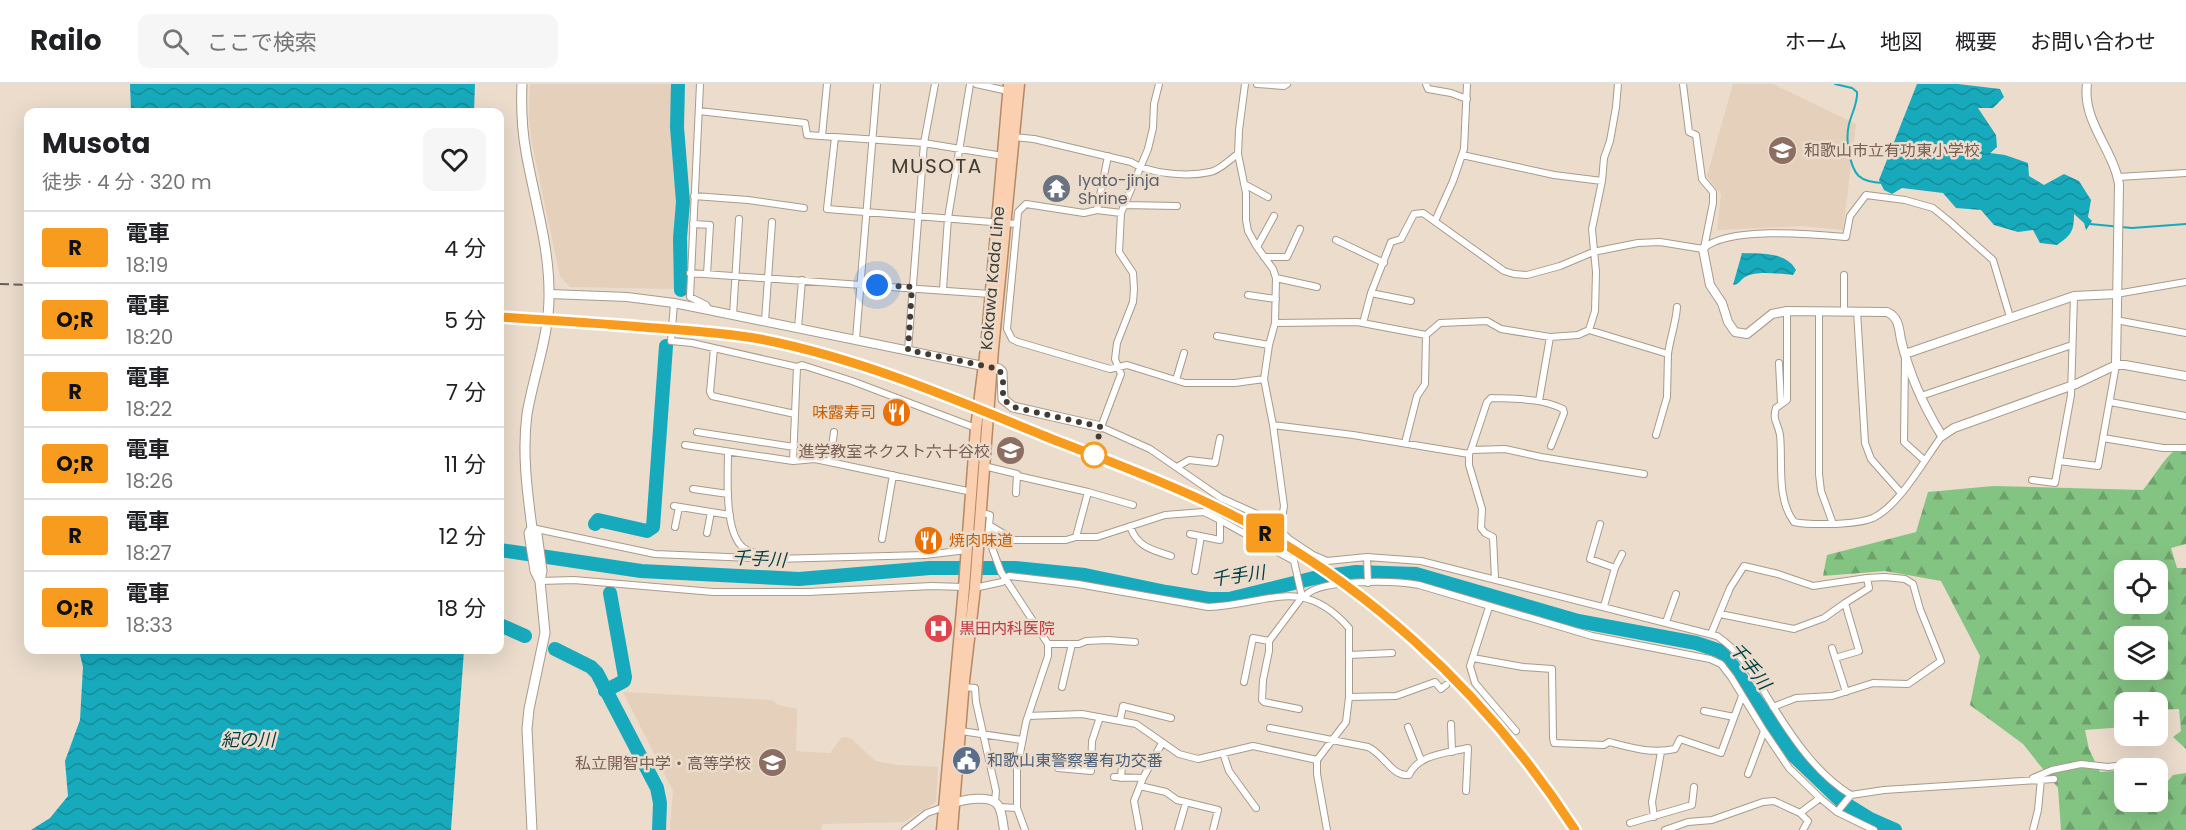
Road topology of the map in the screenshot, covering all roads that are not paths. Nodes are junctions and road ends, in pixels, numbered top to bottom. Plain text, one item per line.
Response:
1 (522, 84) edge
2 (700, 84) edge
3 (827, 84) edge
4 (877, 84) edge
5 (935, 84) edge
6 (970, 84) edge
7 (976, 84) edge
8 (1019, 84) edge
9 (1159, 84) edge
10 (1245, 84) edge
11 (1257, 84) edge
12 (1287, 84) edge
13 (1426, 84) edge
14 (1467, 84) edge
15 (1618, 84) edge
16 (1683, 84) edge
17 (2087, 84) edge
18 (1009, 87) edge
19 (1467, 99) junction
20 (699, 111) junction
21 (822, 136) junction
22 (835, 137) junction
23 (1013, 137) junction
24 (872, 140) junction
25 (924, 143) junction
26 (958, 148) junction
27 (1238, 154) junction
28 (1462, 155) junction
29 (1003, 156) junction
30 (1108, 156) junction
31 (1140, 168) junction
32 (2186, 173) edge
33 (1602, 181) junction
34 (2118, 181) junction
35 (1244, 184) junction
36 (694, 196) junction
37 (1268, 197) dead end
38 (1123, 205) junction
39 (1177, 206) dead end
40 (804, 208) dead end
41 (1097, 210) junction
42 (866, 212) junction
43 (1121, 213) junction
44 (917, 216) junction
45 (1274, 216) dead end
46 (948, 218) junction
47 (739, 219) dead end
48 (1435, 221) junction
49 (772, 222) dead end
50 (693, 224) junction
51 (1007, 224) junction
52 (1300, 229) dead end
53 (1336, 240) dead end
54 (1257, 247) junction
55 (1703, 249) junction
56 (1593, 252) junction
57 (1264, 257) junction
58 (1384, 263) junction
59 (690, 273) junction
60 (707, 274) junction
61 (1844, 275) dead end
62 (735, 276) junction
63 (768, 278) junction
64 (1276, 278) junction
65 (802, 280) junction
66 (2186, 282) edge
67 (860, 284) junction
68 (912, 287) junction
69 (1317, 287) dead end
70 (943, 289) junction
71 (1371, 293) junction
72 (550, 294) junction
73 (990, 294) junction
74 (2116, 294) junction
75 (1248, 295) dead end
76 (2074, 296) junction
77 (1276, 299) junction
78 (1412, 301) dead end
79 (674, 303) junction
80 (1677, 307) dead end
81 (709, 310) junction
82 (1787, 311) junction
83 (1819, 311) junction
84 (1844, 311) junction
85 (1857, 312) junction
86 (733, 315) junction
87 (2010, 317) junction
88 (2116, 320) junction
89 (765, 321) junction
90 (1275, 323) junction
91 (1363, 323) junction
92 (798, 328) junction
93 (1589, 330) junction
94 (2186, 333) edge
95 (1426, 335) junction
96 (1217, 336) dead end
97 (1551, 337) junction
98 (856, 339) junction
99 (1269, 345) junction
100 (2072, 345) junction
101 (714, 348) junction
102 (908, 350) junction
103 (1184, 353) dead end
104 (1668, 354) junction
105 (1905, 354) junction
106 (1779, 363) dead end
107 (2116, 365) junction
108 (988, 366) junction
109 (1118, 366) junction
110 (797, 367) junction
111 (2186, 376) edge
112 (1264, 379) junction
113 (1176, 380) junction
114 (2071, 386) junction
115 (1921, 396) junction
116 (1539, 400) junction
117 (2110, 402) junction
118 (1781, 403) junction
119 (795, 414) junction
120 (2186, 416) edge
121 (1274, 425) junction
122 (1101, 427) junction
123 (976, 428) junction
124 (697, 432) dead end
125 (834, 432) dead end
126 (1656, 435) dead end
127 (1942, 436) junction
128 (1220, 438) dead end
129 (2103, 438) junction
130 (1405, 443) junction
131 (685, 446) dead end
132 (1551, 446) dead end
133 (794, 447) junction
134 (2186, 448) edge
135 (1470, 452) junction
136 (728, 453) junction
137 (1924, 460) junction
138 (793, 461) junction
139 (2059, 461) junction
140 (830, 462) junction
141 (983, 465) junction
142 (1177, 467) junction
143 (1644, 474) dead end
144 (893, 475) junction
145 (1018, 477) junction
146 (2032, 480) dead end
147 (693, 489) dead end
148 (976, 492) junction
149 (1088, 492) junction
150 (1016, 493) dead end
151 (1901, 493) junction
152 (728, 494) junction
153 (1133, 505) dead end
154 (711, 512) junction
155 (980, 512) junction
156 (730, 515) junction
157 (1220, 520) junction
158 (1600, 524) dead end
159 (1833, 524) junction
160 (989, 525) junction
161 (1281, 525) junction
162 (1130, 526) junction
163 (675, 527) dead end
164 (533, 532) junction
165 (707, 533) dead end
166 (1190, 534) dead end
167 (1201, 536) junction
168 (1076, 537) junction
169 (882, 539) dead end
170 (970, 552) junction
171 (1622, 554) dead end
172 (1171, 556) dead end
173 (786, 559) junction
174 (1366, 559) junction
175 (1615, 568) junction
176 (1195, 571) dead end
177 (539, 574) junction
178 (1868, 578) junction
179 (1495, 579) junction
180 (1006, 580) junction
181 (1368, 581) junction
182 (970, 585) junction
183 (1676, 594) dead end
184 (1303, 596) junction
185 (1845, 603) junction
186 (1604, 606) junction
187 (1489, 607) junction
188 (1720, 614) junction
189 (1666, 622) junction
190 (1711, 634) junction
191 (1269, 641) junction
192 (1135, 642) dead end
193 (1048, 644) junction
194 (1072, 644) junction
195 (1832, 648) dead end
196 (1392, 653) dead end
197 (1349, 656) junction
198 (1473, 658) junction
199 (1835, 658) junction
200 (1244, 682) dead end
201 (1446, 685) dead end
202 (964, 687) junction
203 (1062, 687) dead end
204 (1846, 692) junction
205 (1742, 696) junction
206 (1349, 697) junction
207 (1773, 707) junction
208 (1299, 709) dead end
209 (1704, 711) dead end
210 (1028, 716) junction
211 (1100, 717) junction
212 (1734, 717) junction
213 (1171, 718) dead end
214 (1119, 720) junction
215 (1451, 724) dead end
216 (1408, 727) dead end
217 (1270, 728) dead end
218 (961, 731) junction
219 (1516, 731) dead end
220 (1764, 731) junction
221 (982, 734) junction
222 (1023, 740) junction
223 (1334, 740) junction
224 (1162, 743) junction
225 (1452, 752) junction
226 (1661, 752) junction
227 (1223, 753) junction
228 (1317, 760) junction
229 (1421, 760) junction
230 (1122, 766) dead end
231 (2114, 766) edge
232 (1058, 768) dead end
233 (1748, 774) dead end
234 (1143, 778) junction
235 (2041, 779) junction
236 (2054, 779) dead end
237 (2030, 780) junction
238 (1140, 786) junction
239 (1694, 787) dead end
240 (1466, 791) dead end
241 (1849, 796) junction
242 (1820, 798) junction
243 (1186, 802) junction
244 (997, 804) junction
245 (949, 805) junction
246 (1017, 808) junction
247 (1256, 808) dead end
248 (1838, 810) junction
249 (1800, 813) junction
250 (1654, 817) junction
251 (1630, 823) dead end
252 (1139, 828) dead end
253 (532, 830) edge
254 (905, 830) edge
255 (942, 830) edge
256 (952, 830) edge
257 (1005, 830) edge
258 (1025, 830) edge
259 (1178, 830) edge
260 (1213, 830) edge
261 (1327, 830) edge
262 (1665, 830) edge
263 (1803, 830) edge
264 (1874, 830) edge
265 (2033, 830) edge

1 - 72 main road
2 - 20 street
3 - 21 street
4 - 24 street
5 - 25 street
6 - 26 street
7 - 18 street
8 - 23 main road, Kokawa Kada Line
9 - 31 street
10 - 27 street
11 - 12 street
13 - 19 street
14 - 19 street
15 - 33 street
16 - 55 street
17 - 34 street
18 - 29 main road, Kokawa Kada Line
19 - 28 street
20 - 21 street
20 - 36 street
21 - 22 street
22 - 24 street
22 - 42 street
23 - 30 street
23 - 51 main road, Kokawa Kada Line
24 - 25 street
24 - 42 street
25 - 26 street
25 - 44 street
26 - 29 street
26 - 46 street
27 - 31 street
27 - 35 street
28 - 33 street
28 - 48 street
29 - 51 main road, Kokawa Kada Line
30 - 31 street
30 - 41 street
31 - 38 street
32 - 34 street
33 - 56 street
34 - 74 street
35 - 37 street
35 - 54 street
36 - 40 street
36 - 50 street
38 - 39 street
38 - 43 street
41 - 43 street
41 - 51 street
42 - 44 street
42 - 67 street
43 - 109 street
44 - 46 street
44 - 68 street
45 - 54 street
46 - 51 street
46 - 70 street
47 - 62 street
48 - 56 street
48 - 58 street
49 - 63 street
50 - 59 street
50 - 60 street
51 - 73 main road, Kokawa Kada Line
51 - 108 main road, Kokawa Kada Line
51 - 109 street
52 - 57 street
53 - 58 street
54 - 57 street
55 - 56 street
55 - 82 street
55 - 87 street
56 - 93 street
57 - 64 street
58 - 71 street
59 - 60 street
59 - 81 street
60 - 62 street
61 - 84 street
62 - 63 street
62 - 86 street
63 - 65 street
63 - 89 street
64 - 69 street
64 - 77 street
65 - 67 street
65 - 92 street
66 - 74 street
67 - 68 street
67 - 98 street
68 - 70 street
68 - 102 street
70 - 73 street
71 - 78 street
71 - 91 street
72 - 79 street
72 - 164 main road
73 - 108 main road, Kokawa Kada Line
74 - 76 street
74 - 88 street
75 - 77 street
76 - 87 street
76 - 100 street
77 - 90 street
79 - 81 street
79 - 101 street
80 - 104 street
81 - 86 street
82 - 83 street
82 - 118 street
83 - 84 street
83 - 159 street
84 - 85 street
85 - 105 street
85 - 151 street
86 - 89 street
87 - 105 street
88 - 94 street
88 - 107 street
89 - 92 street
90 - 91 street
90 - 99 street
91 - 95 street
92 - 98 street
93 - 97 street
93 - 104 street
95 - 97 street
95 - 130 street
96 - 99 street
97 - 116 street
98 - 102 street
99 - 112 street
100 - 114 street
100 - 115 street
101 - 110 street
101 - 119 street
102 - 108 street
103 - 113 street
104 - 126 street
105 - 115 street
105 - 137 street
106 - 118 street
107 - 111 street
107 - 114 street
107 - 117 street
108 - 122 main road
108 - 123 main road, Kokawa Kada Line
108 - 141 main road, Kokawa Kada Line
109 - 113 street
109 - 122 street
110 - 119 street
110 - 123 street
112 - 113 street
112 - 121 street
114 - 127 street
114 - 139 street
115 - 127 street
116 - 132 street
116 - 135 street
117 - 120 street
117 - 129 street
118 - 159 street
119 - 133 street
121 - 130 street
121 - 161 street
122 - 142 street
123 - 148 main road, Kokawa Kada Line
124 - 133 street
125 - 140 street
127 - 137 street
128 - 142 street
129 - 134 street
129 - 139 street
130 - 135 street
131 - 136 street
133 - 138 street
135 - 143 street
135 - 179 street
136 - 138 street
136 - 152 street
137 - 151 street
138 - 140 street
139 - 146 street
140 - 144 street
141 - 145 street
141 - 148 main road, Kokawa Kada Line
142 - 161 street
144 - 148 street
144 - 169 street
145 - 149 street
145 - 150 street
147 - 152 street
148 - 155 main road, Kokawa Kada Line
148 - 170 main road, Kokawa Kada Line
149 - 153 street
149 - 168 street
151 - 159 street
152 - 156 street
154 - 156 street
154 - 163 street
154 - 165 street
155 - 160 street
155 - 170 main road, Kokawa Kada Line
156 - 173 street
157 - 162 street
157 - 167 street
157 - 184 street
158 - 175 street
160 - 168 street
160 - 180 street
161 - 174 street
162 - 168 street
162 - 172 street
164 - 173 street
164 - 177 main road
166 - 167 street
167 - 176 street
170 - 173 street
170 - 182 main road, Kokawa Kada Line
171 - 175 street
174 - 179 street
174 - 181 street
175 - 186 street
177 - 182 street
177 - 253 main road
178 - 185 street
178 - 188 street
178 - 204 street
179 - 186 street
180 - 182 street
180 - 184 street
180 - 193 street
181 - 184 street
181 - 187 street
182 - 202 main road, Kokawa Kada Line
182 - 245 main road, Kokawa Kada Line
183 - 189 street
184 - 191 street
184 - 197 street
185 - 188 street
185 - 199 street
186 - 189 street
187 - 198 street
187 - 205 street
188 - 190 street
189 - 190 street
190 - 207 street
191 - 200 street
191 - 208 street
192 - 194 street
193 - 194 street
193 - 210 street
194 - 203 street
195 - 199 street
196 - 197 street
197 - 206 street
198 - 219 street
198 - 226 street
199 - 204 street
201 - 206 street
202 - 218 main road, Kokawa Kada Line
202 - 221 street
204 - 207 street
205 - 212 street
205 - 220 street
206 - 223 street
207 - 241 street
209 - 212 street
210 - 211 street
210 - 222 street
211 - 214 street
211 - 232 street
212 - 226 street
213 - 214 street
214 - 224 street
215 - 225 street
216 - 229 street
217 - 223 street
218 - 221 street
218 - 245 main road, Kokawa Kada Line
220 - 233 street
220 - 242 street
221 - 222 street
221 - 244 street
222 - 246 street
223 - 228 street
223 - 229 street
224 - 227 street
224 - 234 street
225 - 229 street
225 - 240 street
226 - 250 street
227 - 228 street
227 - 247 street
228 - 261 street
230 - 234 street
231 - 237 street
234 - 238 street
235 - 236 street
235 - 237 street
235 - 265 street
237 - 241 street
238 - 243 street
238 - 252 street
239 - 250 street
241 - 248 street
242 - 248 street
242 - 249 street
243 - 259 street
243 - 260 street
244 - 245 street
244 - 246 street
244 - 257 street
245 - 254 street
245 - 255 main road, Kokawa Kada Line
245 - 256 main road, Kokawa Kada Line
246 - 258 street
248 - 264 street
249 - 262 street
249 - 263 street
250 - 251 street

